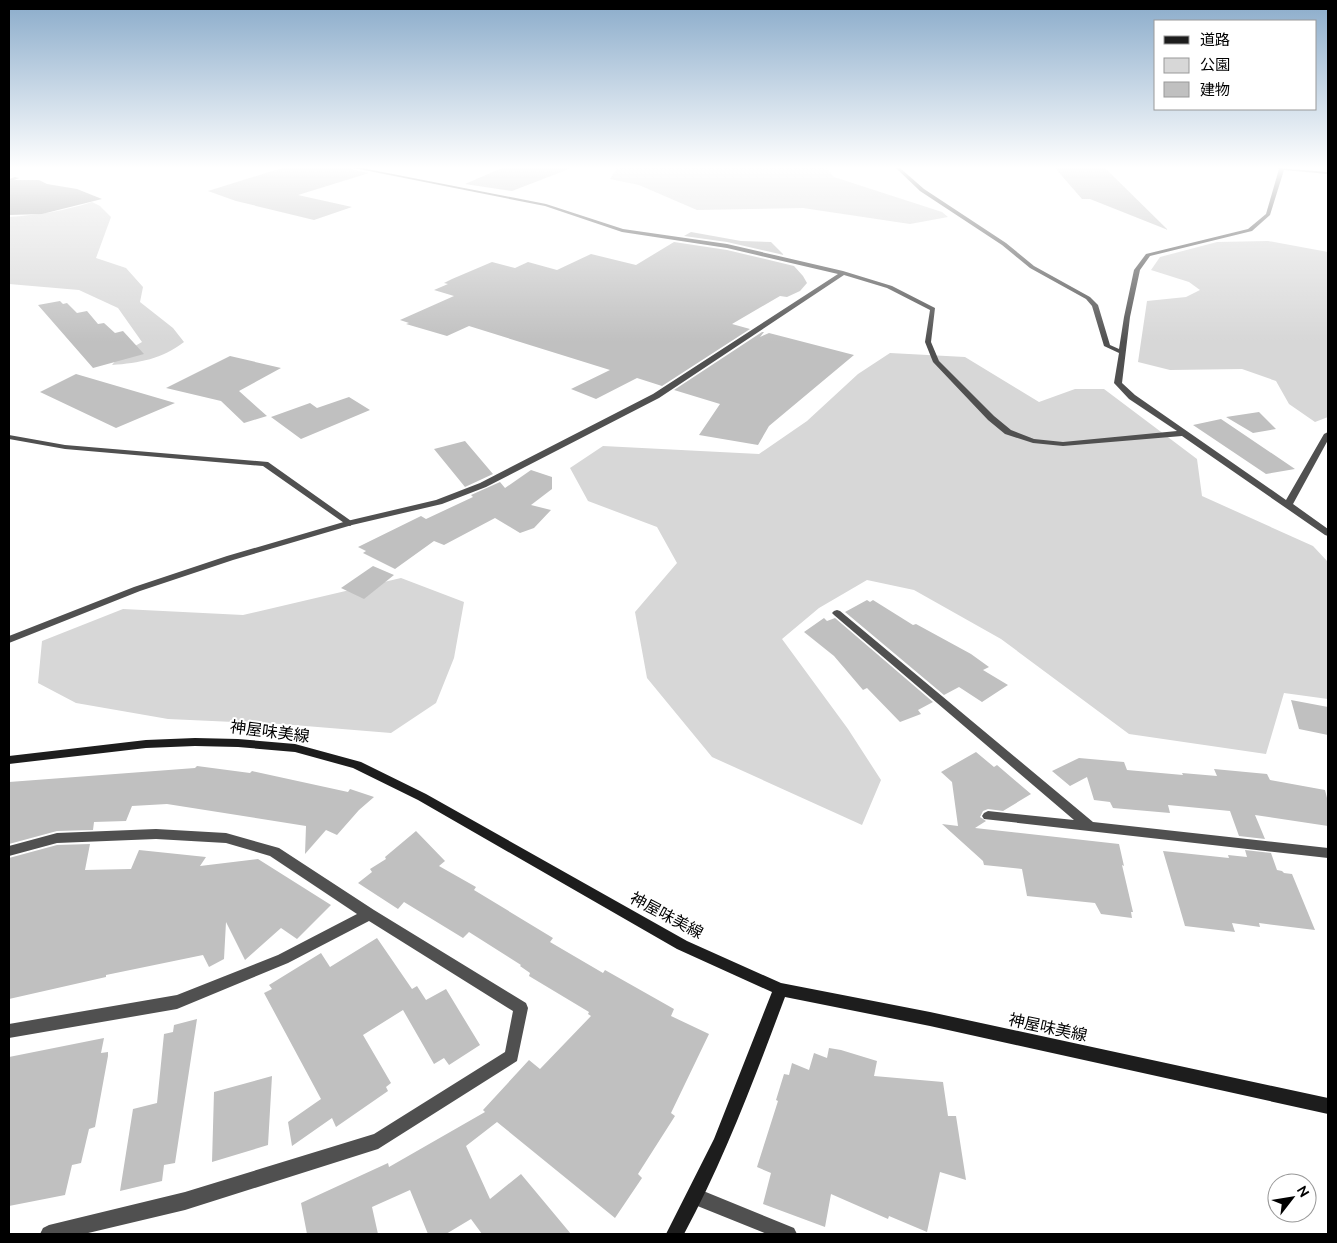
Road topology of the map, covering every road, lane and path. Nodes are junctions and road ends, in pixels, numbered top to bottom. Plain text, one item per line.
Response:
1 (610, 226) edge
2 (977, 226) edge
3 (1255, 226) edge
4 (843, 273) junction
5 (1122, 352) junction
6 (1185, 433) junction
7 (1328, 434) edge
8 (9, 437) edge
9 (1288, 505) junction
10 (350, 523) junction
11 (1328, 533) edge
12 (837, 613) dead end
13 (9, 640) edge
14 (9, 760) edge
15 (988, 816) dead end
16 (1091, 827) junction
17 (9, 851) edge
18 (1328, 853) edge
19 (369, 914) junction
20 (780, 989) junction
21 (9, 1031) edge
22 (1328, 1106) edge
23 (696, 1197) junction
24 (49, 1234) edge
25 (675, 1234) edge
26 (788, 1234) edge

1 - 4 street
2 - 5 street
3 - 5 street
4 - 6 street
4 - 10 street
5 - 6 street
6 - 9 street
7 - 9 street
8 - 10 street
9 - 11 street
10 - 13 street
12 - 16 street
14 - 20 main road, 神屋味美線
15 - 16 street
16 - 18 street
17 - 19 street
19 - 21 street
19 - 24 street
20 - 22 main road, 神屋味美線
20 - 23 main road
23 - 25 main road
23 - 26 street

